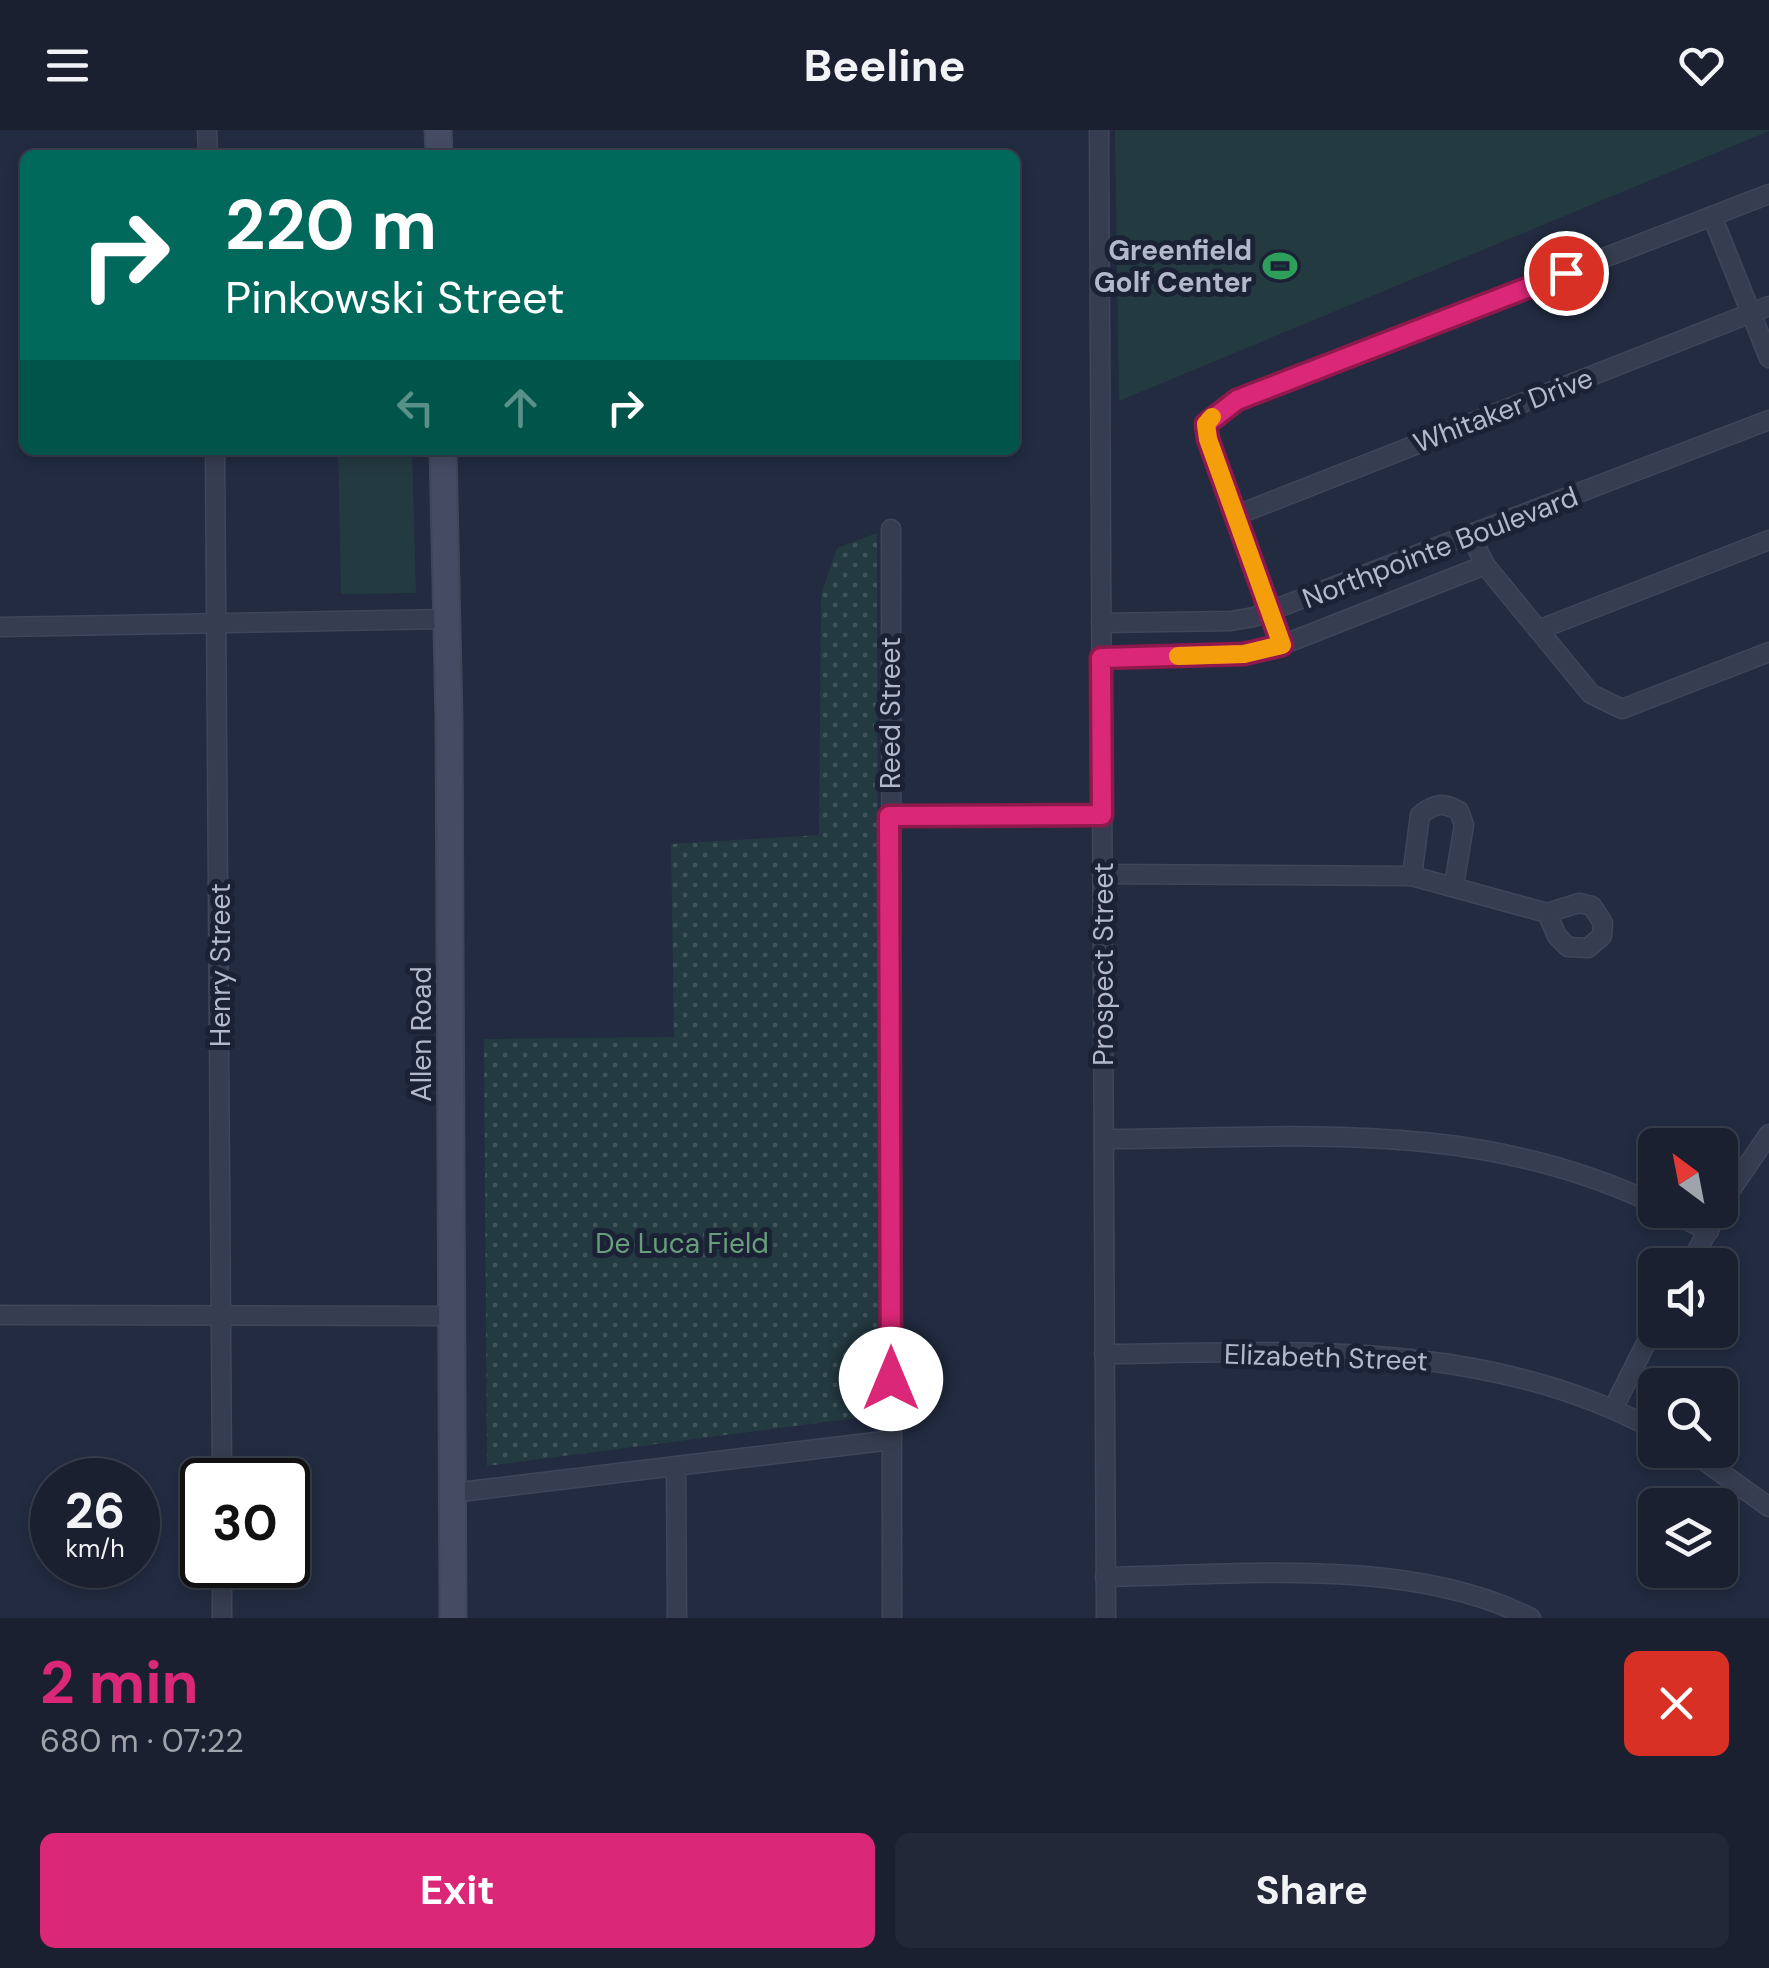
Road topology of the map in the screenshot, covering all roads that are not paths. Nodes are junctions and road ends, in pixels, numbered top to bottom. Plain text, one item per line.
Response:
1 (1099, 130) edge
2 (1769, 194) edge
3 (1712, 216) junction
4 (1769, 306) edge
5 (1751, 313) junction
6 (1769, 358) edge
7 (1769, 420) edge
8 (215, 455) edge
9 (443, 455) edge
10 (1236, 515) junction
11 (891, 529) dead end
12 (1471, 536) junction
13 (1769, 540) edge
14 (1485, 565) junction
15 (1273, 610) junction
16 (445, 619) junction
17 (219, 622) junction
18 (1101, 623) junction
19 (0, 627) edge
20 (1538, 630) junction
21 (1282, 645) junction
22 (1769, 652) edge
23 (1101, 658) junction
24 (1102, 815) junction
25 (889, 816) junction
26 (1102, 874) junction
27 (1412, 876) junction
28 (1454, 886) junction
29 (1547, 913) dead end
30 (1769, 1134) edge
31 (1104, 1139) junction
32 (1638, 1197) edge
33 (1702, 1228) edge
34 (1708, 1231) junction
35 (1698, 1248) edge
36 (223, 1312) junction
37 (0, 1315) edge
38 (451, 1316) junction
39 (1643, 1348) edge
40 (1104, 1354) junction
41 (1614, 1409) junction
42 (1638, 1421) edge
43 (892, 1440) junction
44 (222, 1458) edge
45 (676, 1466) junction
46 (1714, 1468) edge
47 (452, 1493) junction
48 (1769, 1507) edge
49 (1105, 1576) junction
50 (222, 1588) edge
51 (222, 1618) edge
52 (452, 1618) edge
53 (677, 1618) edge
54 (892, 1618) edge
55 (1106, 1618) edge
56 (1531, 1618) edge

1 - 18 street, Prospect Street
2 - 3 street
3 - 5 street
3 - 10 street
4 - 5 street, Whitaker Drive
5 - 6 street
5 - 10 street, Whitaker Drive
7 - 12 street, Northpointe Boulevard
8 - 17 street, Henry Street
9 - 16 main road, Allen Road
10 - 15 street
11 - 25 street, Reed Street
12 - 14 street
12 - 15 street, Northpointe Boulevard
13 - 20 street
14 - 20 street
14 - 21 street, Northpointe Boulevard
15 - 18 street, Northpointe Boulevard
15 - 21 street
16 - 17 street
16 - 38 main road, Allen Road
17 - 19 street
17 - 36 street, Henry Street
18 - 23 street, Prospect Street
20 - 22 street
21 - 23 street, Northpointe Boulevard
23 - 24 street, Prospect Street
24 - 25 street
24 - 26 street, Prospect Street
25 - 43 street, Reed Street
26 - 27 street
26 - 31 street, Prospect Street
27 - 28 street
27 - 28 street
28 - 29 street
30 - 34 street
31 - 32 street
31 - 40 street, Prospect Street
33 - 34 street
34 - 35 street
36 - 37 street
36 - 38 street
36 - 44 street, Henry Street
38 - 47 main road, Allen Road
39 - 41 street
40 - 41 street, Elizabeth Street
40 - 49 street, Prospect Street
41 - 42 street, Elizabeth Street
43 - 45 street
43 - 54 street, Reed Street
45 - 47 street
45 - 53 street
46 - 48 street
47 - 52 main road, Allen Road
49 - 55 street, Prospect Street
49 - 56 street
50 - 51 street

